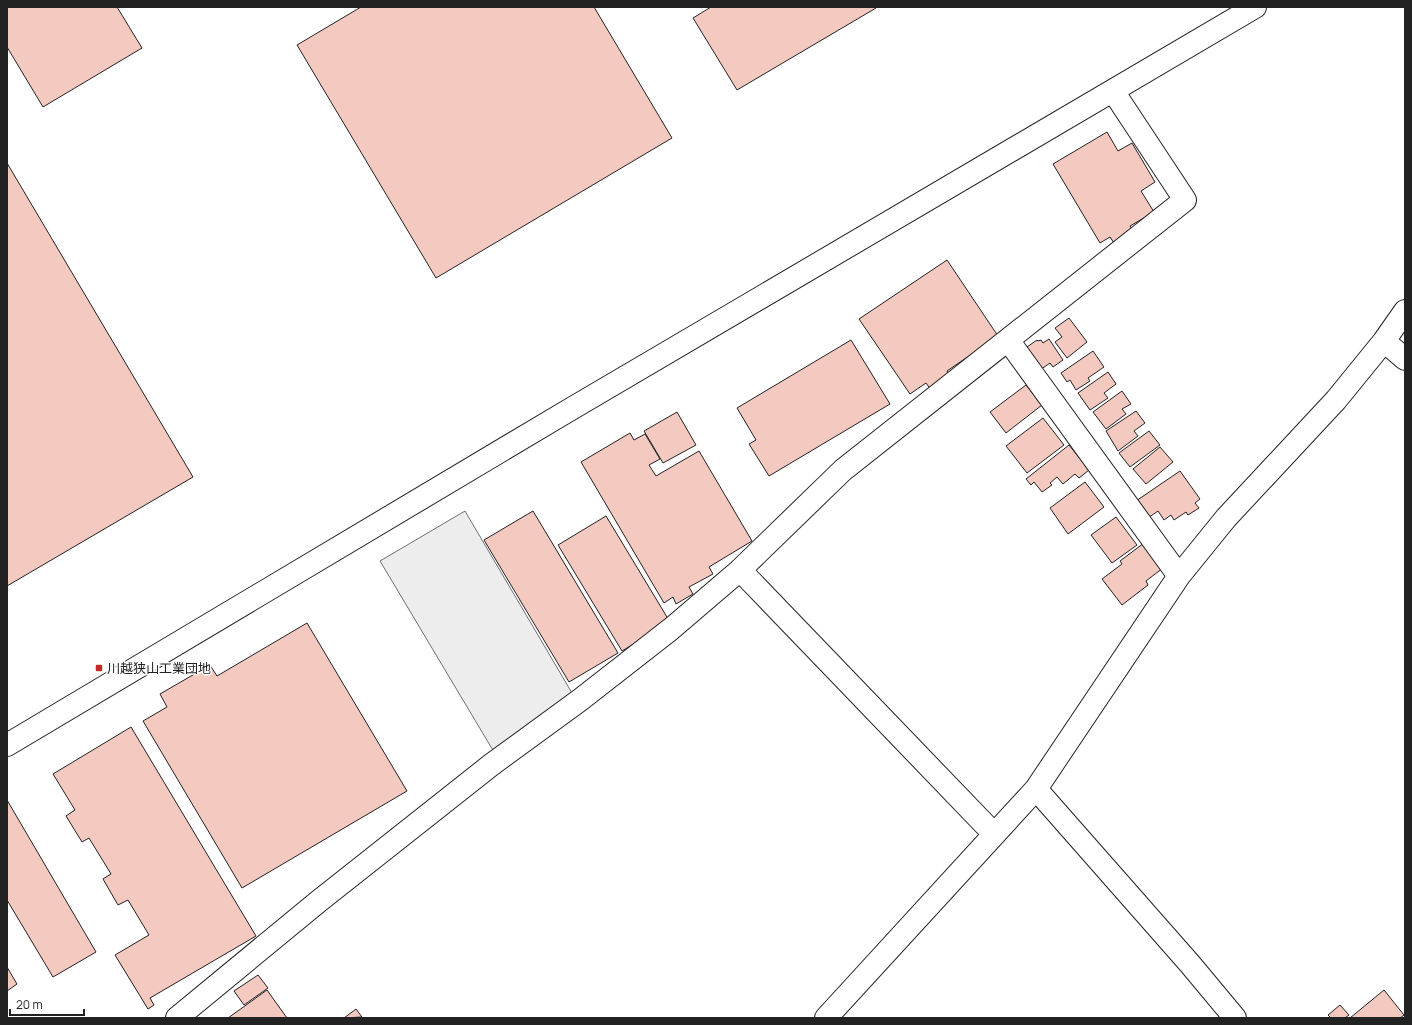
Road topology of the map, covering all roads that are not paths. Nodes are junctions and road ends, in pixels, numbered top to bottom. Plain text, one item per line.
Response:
1 (1255, 7) edge
2 (1114, 91) junction
3 (1405, 311) edge
4 (1008, 340) junction
5 (1384, 341) junction
6 (1405, 359) edge
7 (740, 570) junction
8 (1179, 576) junction
9 (7, 745) edge
10 (1036, 789) junction
11 (994, 834) junction
12 (177, 1018) edge
13 (826, 1018) edge
14 (1235, 1018) edge

1 - 2 street
2 - 4 street
2 - 9 street
3 - 5 street
4 - 7 street
4 - 8 street
5 - 6 street
5 - 8 street
7 - 11 street
7 - 12 street
8 - 10 street
10 - 11 street
10 - 14 street
11 - 13 street

